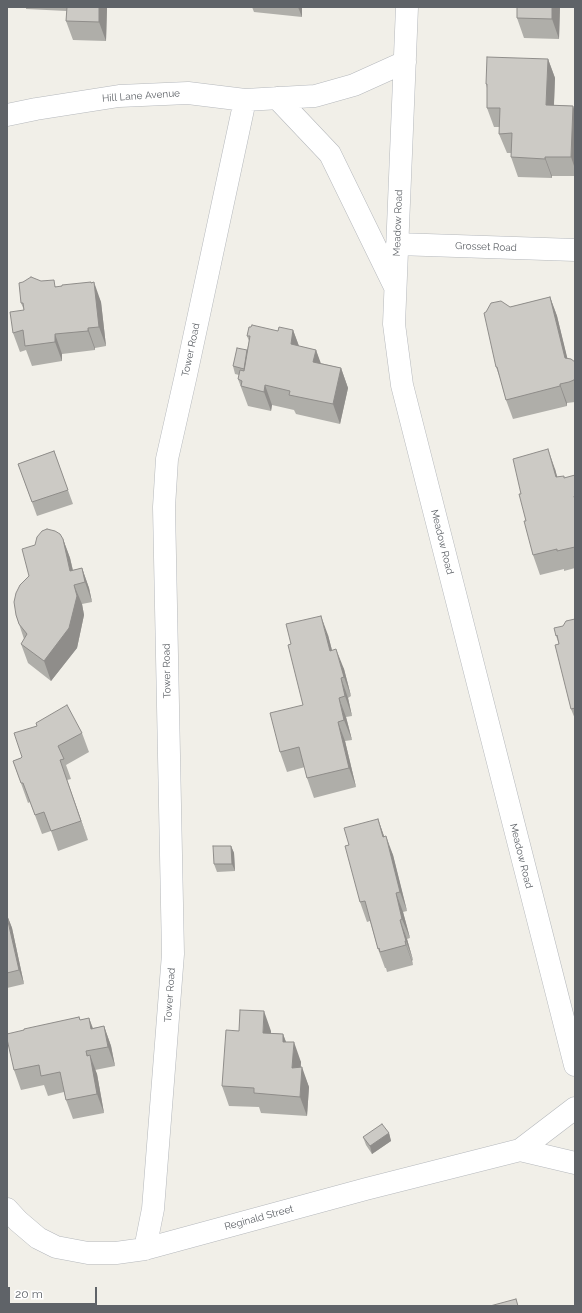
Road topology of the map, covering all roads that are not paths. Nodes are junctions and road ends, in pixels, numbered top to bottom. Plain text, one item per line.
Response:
1 (407, 7) edge
2 (405, 62) junction
3 (277, 98) junction
4 (245, 100) junction
5 (7, 116) edge
6 (397, 244) junction
7 (575, 250) edge
8 (395, 288) junction
9 (575, 1065) edge
10 (575, 1108) edge
11 (520, 1150) junction
12 (575, 1163) edge
13 (7, 1209) edge
14 (145, 1249) junction

1 - 2 street, Meadow Road
2 - 3 street, Hill Lane Avenue
2 - 6 street, Meadow Road
3 - 4 street, Hill Lane Avenue
3 - 8 street
4 - 5 street, Hill Lane Avenue
4 - 14 street, Tower Road
6 - 7 street, Grosset Road
6 - 8 street, Meadow Road
8 - 9 street, Meadow Road
10 - 11 street, Reginald Street
11 - 12 street, Reginald Street
11 - 14 street, Reginald Street
13 - 14 street, Reginald Street

